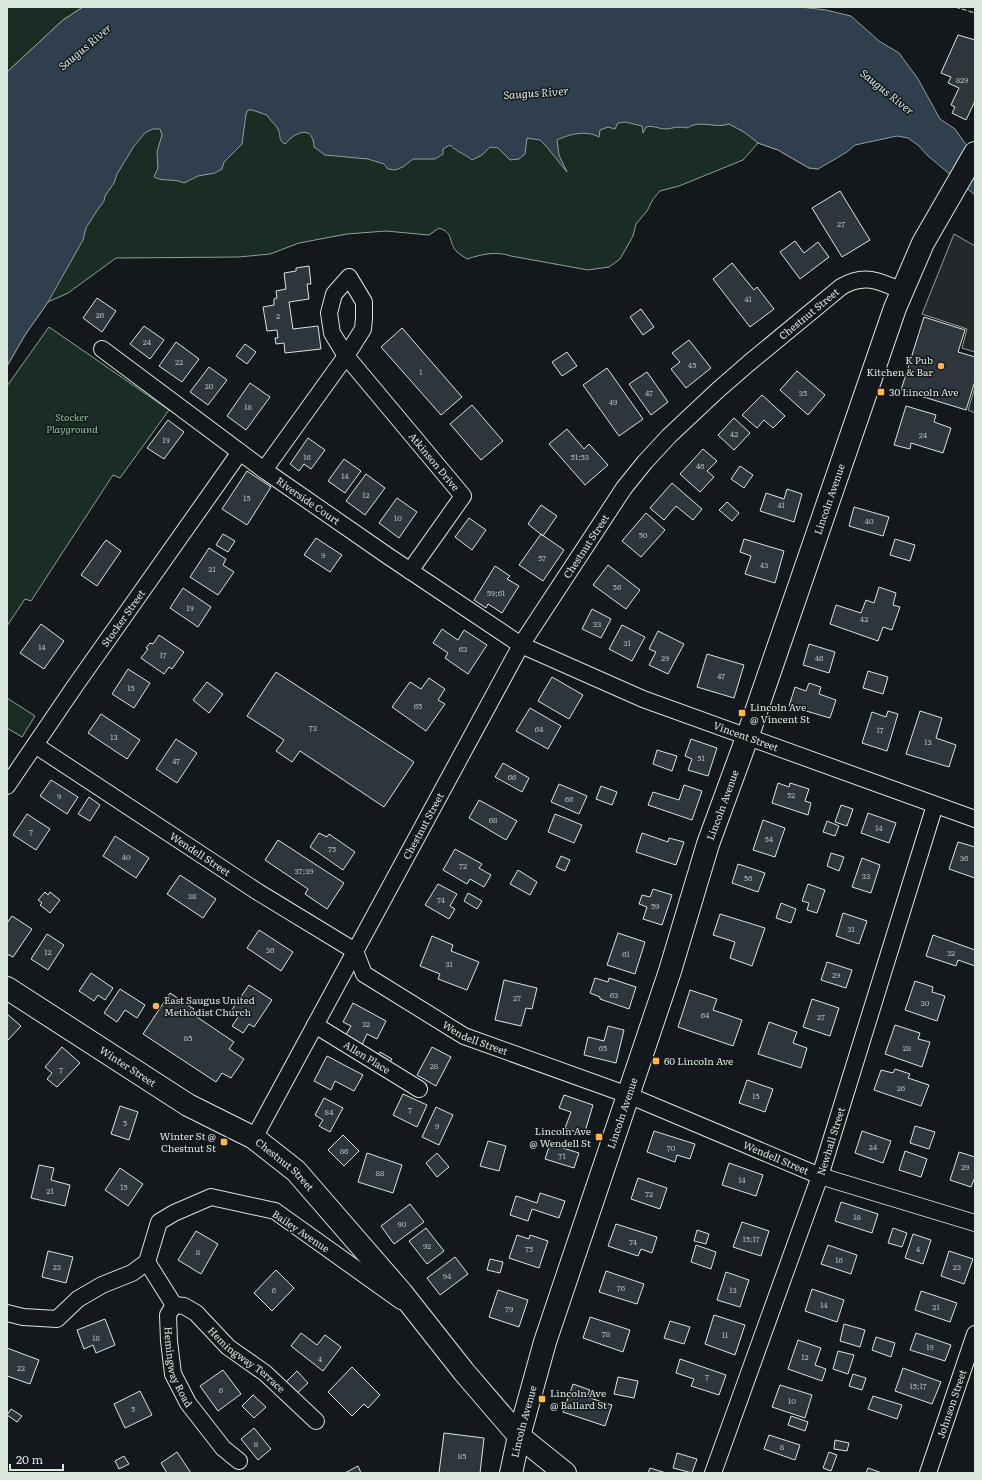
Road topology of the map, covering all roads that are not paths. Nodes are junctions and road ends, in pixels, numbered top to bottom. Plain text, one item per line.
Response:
1 (975, 153) edge
2 (902, 291) junction
3 (102, 349) dead end
4 (240, 452) junction
5 (264, 470) junction
6 (410, 571) junction
7 (521, 645) junction
8 (747, 737) junction
9 (35, 744) junction
10 (7, 786) edge
11 (935, 805) junction
12 (975, 819) edge
13 (355, 951) junction
14 (7, 988) edge
15 (315, 1025) junction
16 (419, 1089) dead end
17 (628, 1095) junction
18 (254, 1138) junction
19 (820, 1176) junction
20 (975, 1223) edge
21 (147, 1262) junction
22 (174, 1304) junction
23 (416, 1312) junction
24 (7, 1313) edge
25 (975, 1334) edge
26 (316, 1421) dead end
27 (519, 1436) junction
28 (239, 1461) dead end
29 (560, 1472) edge
30 (511, 1473) edge
31 (713, 1473) edge
32 (928, 1473) edge

1 - 2 main road, Lincoln Avenue
2 - 7 street, Chestnut Street
2 - 8 main road, Lincoln Avenue
3 - 4 street, Riverside Court
4 - 5 street, Riverside Court
4 - 9 street, Stocker Street
5 - 6 street, Riverside Court
5 - 6 street, Atkinson Drive
6 - 7 street, Riverside Court
7 - 8 street, Vincent Street
7 - 13 street, Chestnut Street
8 - 11 street, Vincent Street
8 - 17 main road, Lincoln Avenue
9 - 10 street, Stocker Street
9 - 13 street, Wendell Street
11 - 12 street, Vincent Street
11 - 19 street, Newhall Street
13 - 15 street, Chestnut Street
13 - 17 street, Wendell Street
14 - 18 main road, Winter Street
15 - 16 street, Allen Place
15 - 18 street, Chestnut Street
17 - 19 street, Wendell Street
17 - 27 main road, Lincoln Avenue
18 - 23 main road, Chestnut Street
19 - 20 street, Wendell Street
19 - 31 street, Newhall Street
21 - 22 street
21 - 23 street, Bailey Avenue
21 - 24 street
22 - 26 street, Hemingway Terrace
22 - 28 street, Hemingway Road
23 - 27 main road, Chestnut Street
25 - 32 street, Johnson Street
27 - 29 main road, Chestnut Street
27 - 30 main road, Lincoln Avenue

